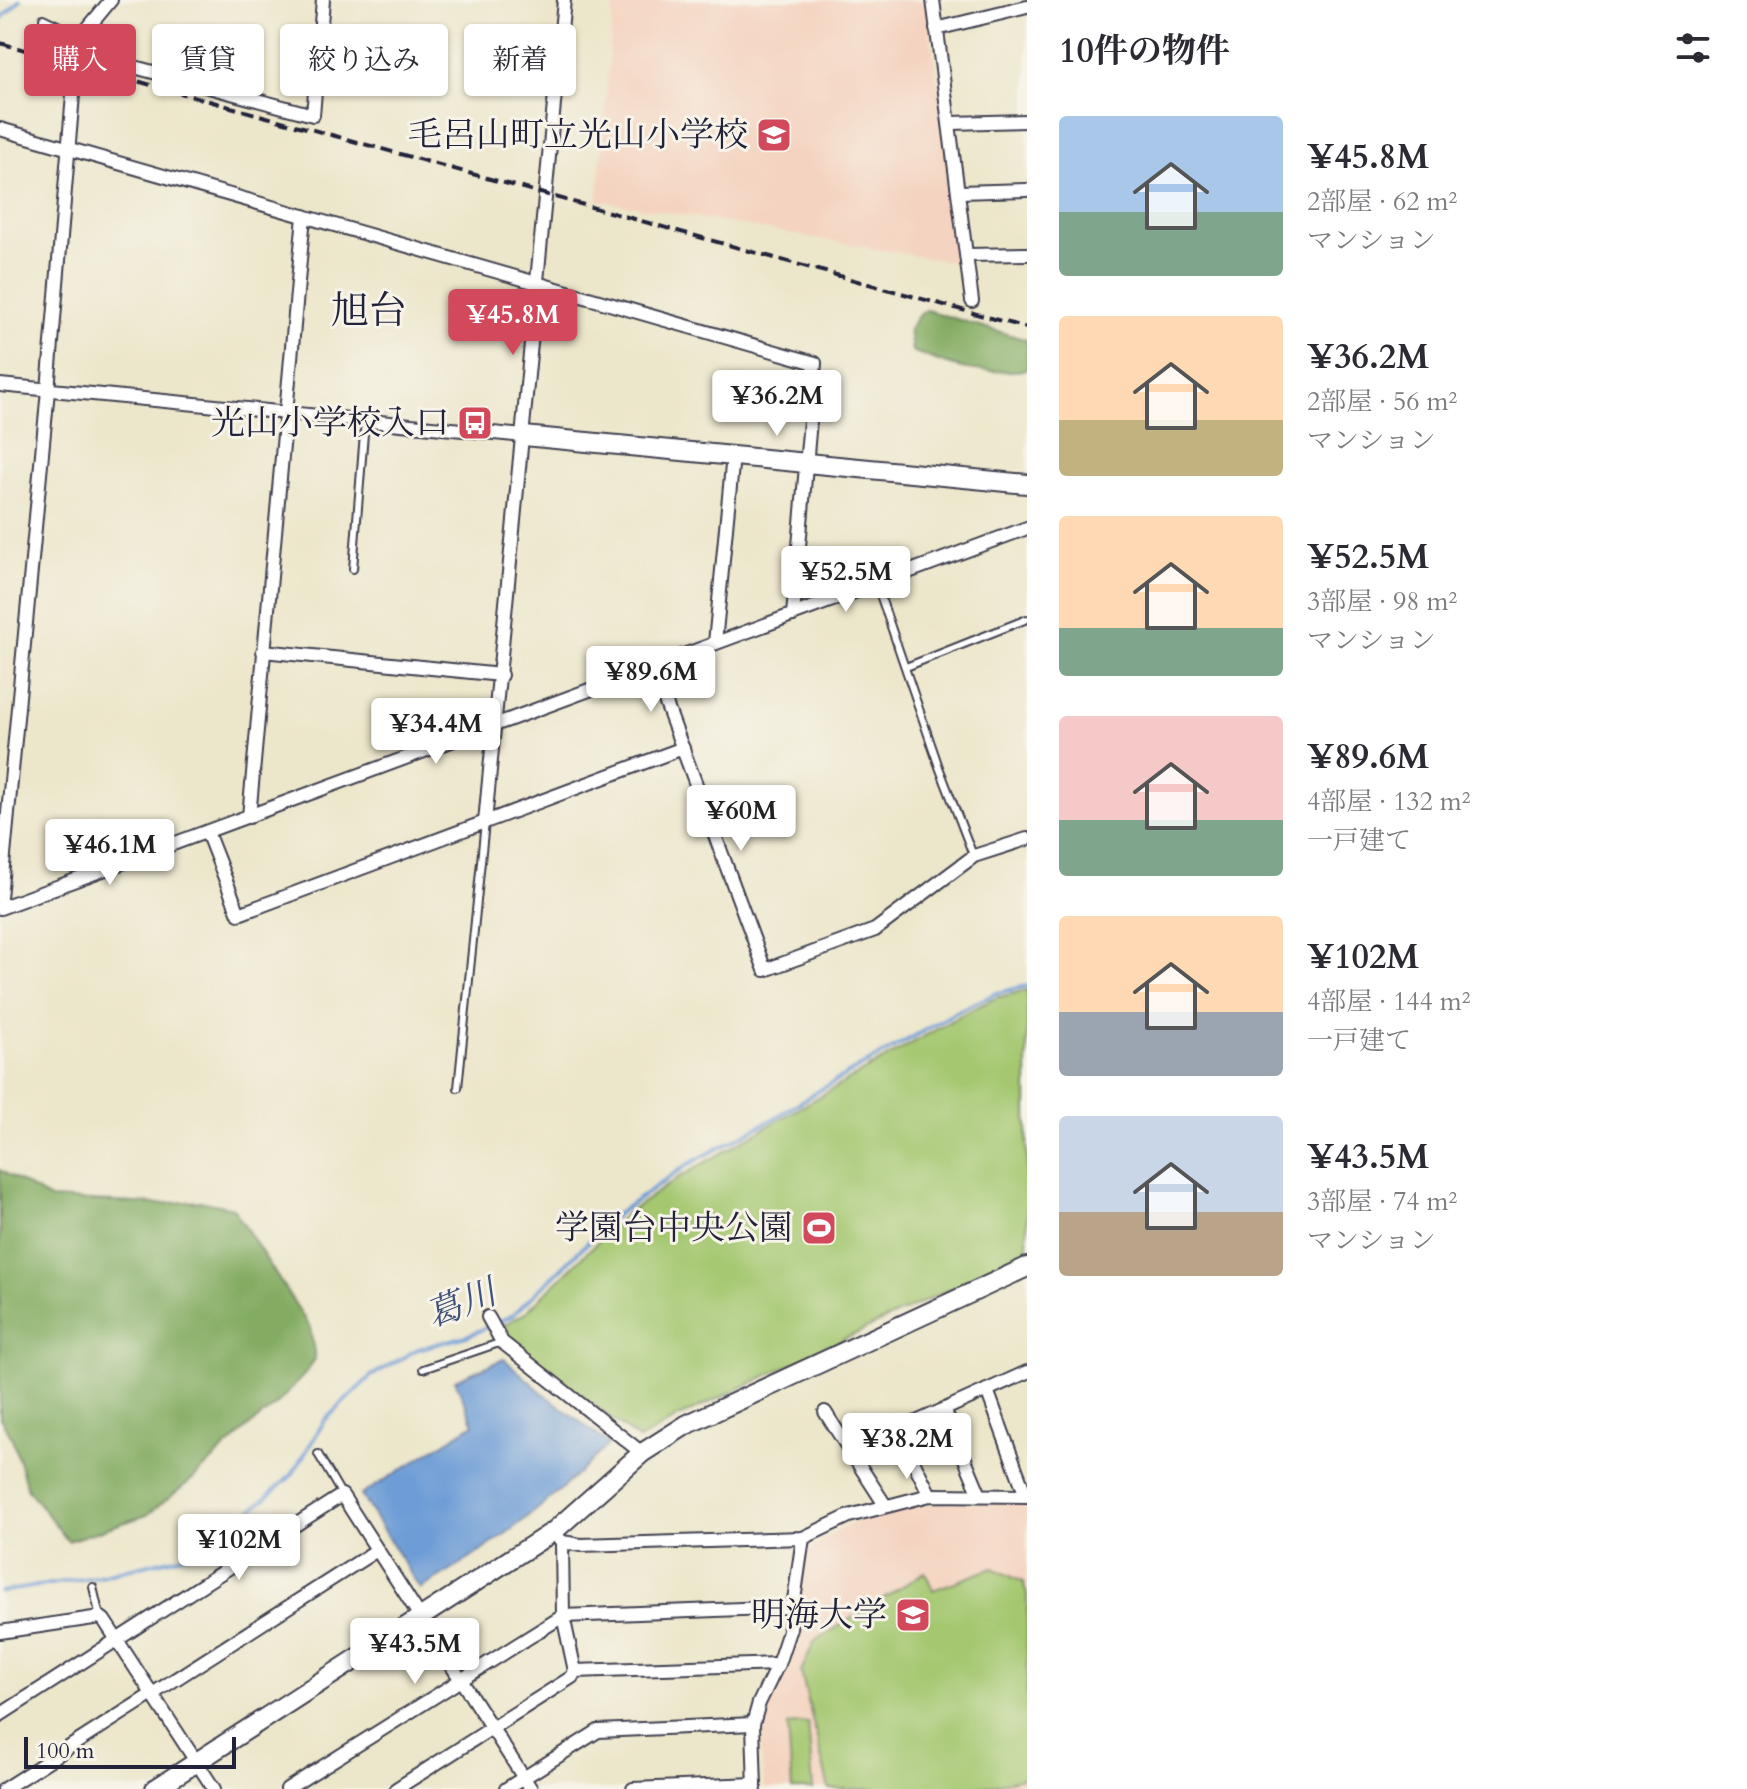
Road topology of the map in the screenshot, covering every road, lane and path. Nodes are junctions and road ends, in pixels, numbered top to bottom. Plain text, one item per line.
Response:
1 (111, 0) edge
2 (323, 0) edge
3 (564, 0) edge
4 (935, 3) edge
5 (1027, 7) edge
6 (43, 18) dead end
7 (56, 24) edge
8 (91, 24) edge
9 (936, 29) junction
10 (136, 67) edge
11 (73, 96) edge
12 (1027, 121) edge
13 (951, 123) junction
14 (0, 129) edge
15 (68, 148) junction
16 (1027, 190) edge
17 (959, 192) junction
18 (304, 216) junction
19 (1027, 254) edge
20 (967, 255) junction
21 (538, 282) junction
22 (972, 301) dead end
23 (0, 385) edge
24 (48, 390) junction
25 (285, 412) junction
26 (365, 420) junction
27 (524, 436) junction
28 (733, 455) junction
29 (806, 462) junction
30 (1027, 484) edge
31 (1027, 528) edge
32 (353, 569) dead end
33 (876, 583) junction
34 (793, 615) junction
35 (1027, 619) edge
36 (715, 643) junction
37 (263, 651) junction
38 (652, 666) junction
39 (906, 667) junction
40 (501, 675) junction
41 (495, 725) junction
42 (683, 748) junction
43 (249, 817) junction
44 (485, 822) junction
45 (207, 832) junction
46 (1027, 839) edge
47 (974, 856) junction
48 (0, 898) edge
49 (0, 908) edge
50 (458, 1088) dead end
51 (1027, 1267) edge
52 (488, 1317) dead end
53 (502, 1342) junction
54 (423, 1369) dead end
55 (1027, 1372) edge
56 (987, 1390) junction
57 (944, 1409) junction
58 (825, 1412) dead end
59 (898, 1430) junction
60 (850, 1452) junction
61 (642, 1453) junction
62 (318, 1454) dead end
63 (342, 1495) junction
64 (930, 1495) junction
65 (980, 1495) junction
66 (1026, 1496) edge
67 (885, 1505) junction
68 (558, 1536) junction
69 (803, 1538) junction
70 (377, 1550) junction
71 (93, 1587) dead end
72 (792, 1607) junction
73 (563, 1616) junction
74 (100, 1617) junction
75 (421, 1618) junction
76 (0, 1632) edge
77 (118, 1639) junction
78 (778, 1664) junction
79 (575, 1671) junction
80 (460, 1678) junction
81 (153, 1694) junction
82 (0, 1715) edge
83 (753, 1724) junction
84 (491, 1728) junction
85 (197, 1762) junction
86 (527, 1783) edge
87 (755, 1786) edge
88 (4, 1789) edge
89 (155, 1789) edge
90 (214, 1789) edge
91 (287, 1789) edge
92 (396, 1789) edge
93 (506, 1789) edge
94 (633, 1789) edge

1 - 8 street
2 - 10 street
3 - 21 street
4 - 9 street
5 - 9 street
6 - 7 lane
9 - 13 street
11 - 15 street
12 - 13 street
13 - 17 street
14 - 15 street
15 - 18 street
15 - 24 street
16 - 17 street
17 - 20 street
18 - 21 street
18 - 25 street
19 - 20 street
20 - 22 street
21 - 27 street
21 - 29 street
23 - 24 street
24 - 25 street
24 - 48 street
25 - 26 street
25 - 37 street
26 - 27 street
26 - 32 lane
27 - 28 street
27 - 40 street
28 - 29 street
28 - 36 street
29 - 30 street
29 - 34 street
31 - 33 street
33 - 34 street
33 - 39 lane
34 - 36 street
35 - 39 lane
36 - 38 street
37 - 40 street
37 - 43 street
38 - 41 street
38 - 42 street
39 - 47 lane
40 - 41 street
41 - 43 street
41 - 44 street
42 - 44 street
42 - 47 street
43 - 45 street
44 - 45 street
44 - 50 lane
45 - 49 street
46 - 47 street
51 - 61 street
52 - 53 street
53 - 54 lane
53 - 61 street
55 - 56 street
56 - 57 street
56 - 66 street
57 - 59 street
57 - 65 street
58 - 60 street
59 - 60 street
59 - 64 street
60 - 67 street
61 - 68 street
62 - 63 lane
63 - 70 street
63 - 77 street
64 - 65 street
64 - 67 street
65 - 66 street
67 - 69 street
68 - 69 street
68 - 73 street
68 - 75 street
69 - 72 street
70 - 75 street
70 - 81 street
71 - 74 lane
72 - 73 street
72 - 78 street
73 - 79 street
73 - 80 street
74 - 76 street
74 - 77 street
75 - 80 street
75 - 85 street
77 - 81 street
77 - 82 street
78 - 79 street
78 - 83 street
79 - 84 street
80 - 84 street
80 - 91 street
81 - 85 street
81 - 88 street
83 - 86 street
83 - 87 street
84 - 86 street
84 - 92 street
85 - 89 street
85 - 90 street
86 - 93 street
87 - 94 street

